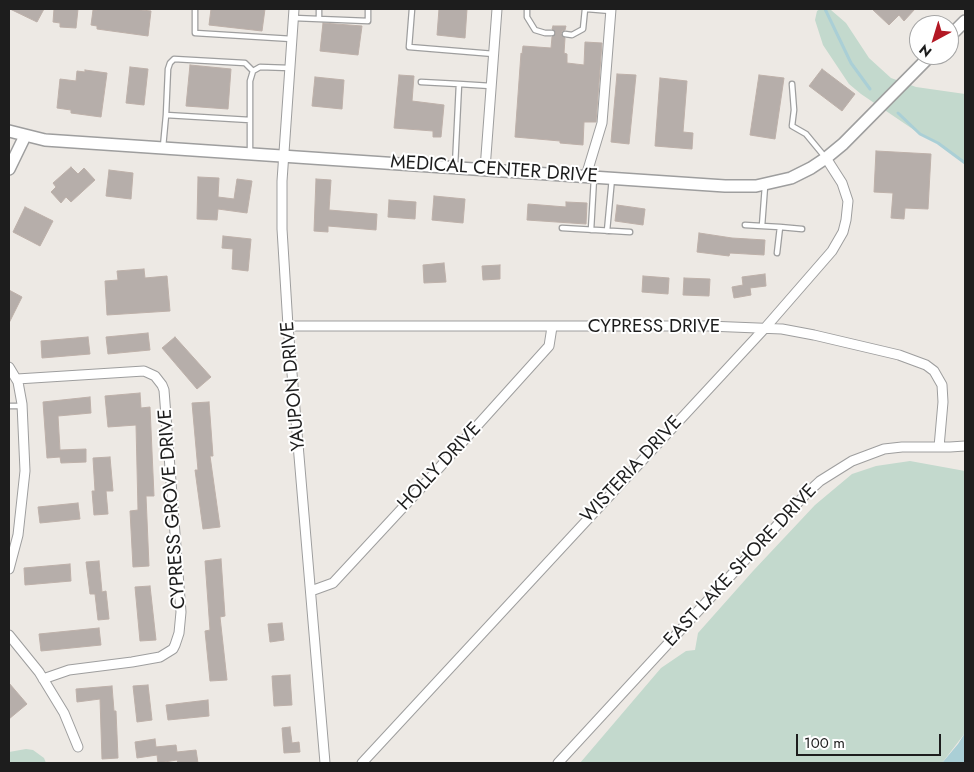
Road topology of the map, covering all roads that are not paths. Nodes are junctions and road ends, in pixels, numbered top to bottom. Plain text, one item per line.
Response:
1 (195, 9) edge
2 (319, 9) edge
3 (368, 9) edge
4 (412, 9) edge
5 (497, 9) edge
6 (527, 9) edge
7 (586, 9) edge
8 (611, 10) edge
9 (293, 13) edge
10 (319, 18) junction
11 (552, 33) dead end
12 (565, 34) dead end
13 (292, 39) junction
14 (494, 54) junction
15 (921, 65) edge
16 (290, 68) junction
17 (253, 71) junction
18 (422, 82) dead end
19 (459, 84) junction
20 (792, 84) dead end
21 (491, 86) junction
22 (166, 115) junction
23 (250, 120) junction
24 (9, 131) edge
25 (25, 136) junction
26 (162, 148) junction
27 (250, 154) junction
28 (284, 157) junction
29 (826, 158) junction
30 (455, 167) junction
31 (9, 169) edge
32 (485, 169) junction
33 (590, 177) junction
34 (612, 178) junction
35 (766, 184) junction
36 (745, 225) dead end
37 (762, 226) junction
38 (780, 227) junction
39 (562, 228) dead end
40 (802, 229) dead end
41 (591, 230) junction
42 (607, 231) junction
43 (630, 232) dead end
44 (777, 253) dead end
45 (288, 326) junction
46 (552, 327) junction
47 (765, 328) junction
48 (9, 367) edge
49 (17, 379) junction
50 (9, 406) edge
51 (22, 406) junction
52 (965, 446) edge
53 (939, 447) junction
54 (9, 569) edge
55 (310, 591) junction
56 (9, 634) edge
57 (43, 678) junction
58 (78, 747) dead end
59 (325, 763) edge
60 (362, 763) edge
61 (558, 763) edge

1 - 13 lane
2 - 10 lane
3 - 10 lane
4 - 14 lane
5 - 14 street
6 - 11 lane
7 - 8 lane
7 - 12 lane
8 - 33 street
9 - 10 lane
9 - 13 street, YAUPON DRIVE
13 - 16 street, YAUPON DRIVE
14 - 21 street
15 - 29 street, MEDICAL CENTER DRIVE
16 - 17 lane
16 - 28 street, YAUPON DRIVE
17 - 22 lane
17 - 23 lane
18 - 19 lane
19 - 21 lane
19 - 30 lane
20 - 29 lane
21 - 32 street
22 - 23 lane
22 - 26 lane
23 - 27 lane
24 - 25 street, MEDICAL CENTER DRIVE
25 - 26 street, MEDICAL CENTER DRIVE
25 - 31 street
26 - 27 street, MEDICAL CENTER DRIVE
27 - 28 street, MEDICAL CENTER DRIVE
28 - 30 street, MEDICAL CENTER DRIVE
28 - 45 street, YAUPON DRIVE
29 - 35 street, MEDICAL CENTER DRIVE
29 - 47 street, WISTERIA DRIVE
30 - 32 street, MEDICAL CENTER DRIVE
32 - 33 street, MEDICAL CENTER DRIVE
33 - 34 street, MEDICAL CENTER DRIVE
33 - 41 lane
34 - 35 street, MEDICAL CENTER DRIVE
34 - 42 lane
35 - 37 lane
36 - 37 lane
37 - 38 lane
38 - 40 lane
38 - 44 lane
39 - 41 lane
41 - 42 lane
42 - 43 lane
45 - 46 street, CYPRESS DRIVE
45 - 55 street, YAUPON DRIVE
46 - 47 street, CYPRESS DRIVE
46 - 55 street, HOLLY DRIVE
47 - 53 street, CYPRESS DRIVE
47 - 60 street, WISTERIA DRIVE
48 - 49 street
49 - 51 street
49 - 57 street, CYPRESS GROVE DRIVE
50 - 51 lane
51 - 54 street
52 - 53 street, EAST LAKE SHORE DRIVE
53 - 61 street, EAST LAKE SHORE DRIVE
55 - 59 street, YAUPON DRIVE
56 - 57 street
57 - 58 street

